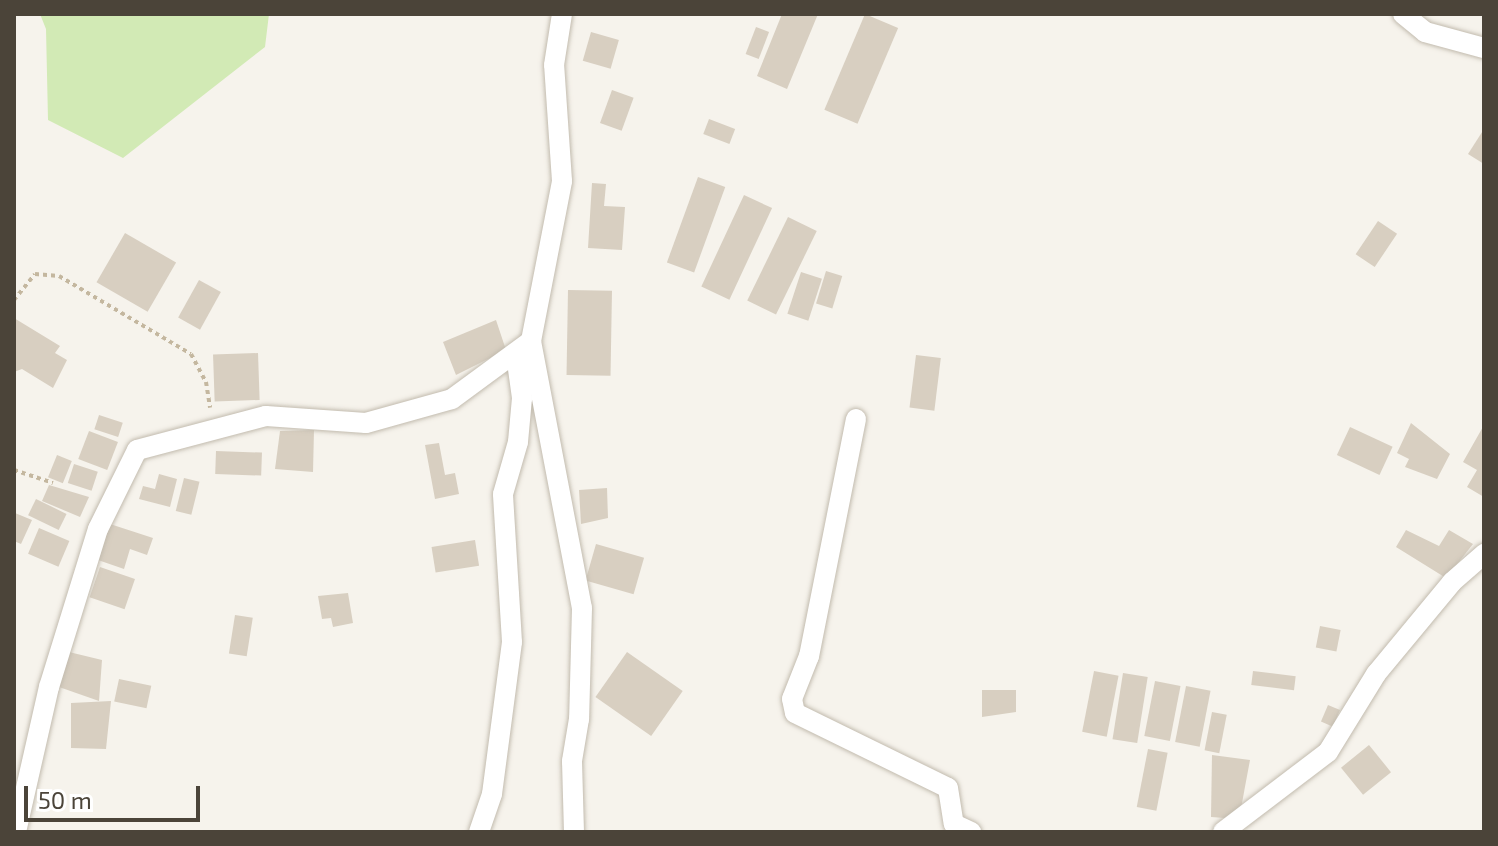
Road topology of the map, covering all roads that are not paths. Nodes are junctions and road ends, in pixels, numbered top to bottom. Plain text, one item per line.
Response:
1 (562, 14) edge
2 (1403, 14) edge
3 (1484, 48) edge
4 (531, 341) junction
5 (516, 355) junction
6 (856, 419) dead end
7 (1484, 554) edge
8 (16, 832) edge
9 (479, 832) edge
10 (574, 832) edge
11 (971, 832) edge
12 (1223, 832) edge

1 - 4 street
2 - 3 street
4 - 5 street
4 - 10 street
5 - 8 street
5 - 9 street
6 - 11 street
7 - 12 street

